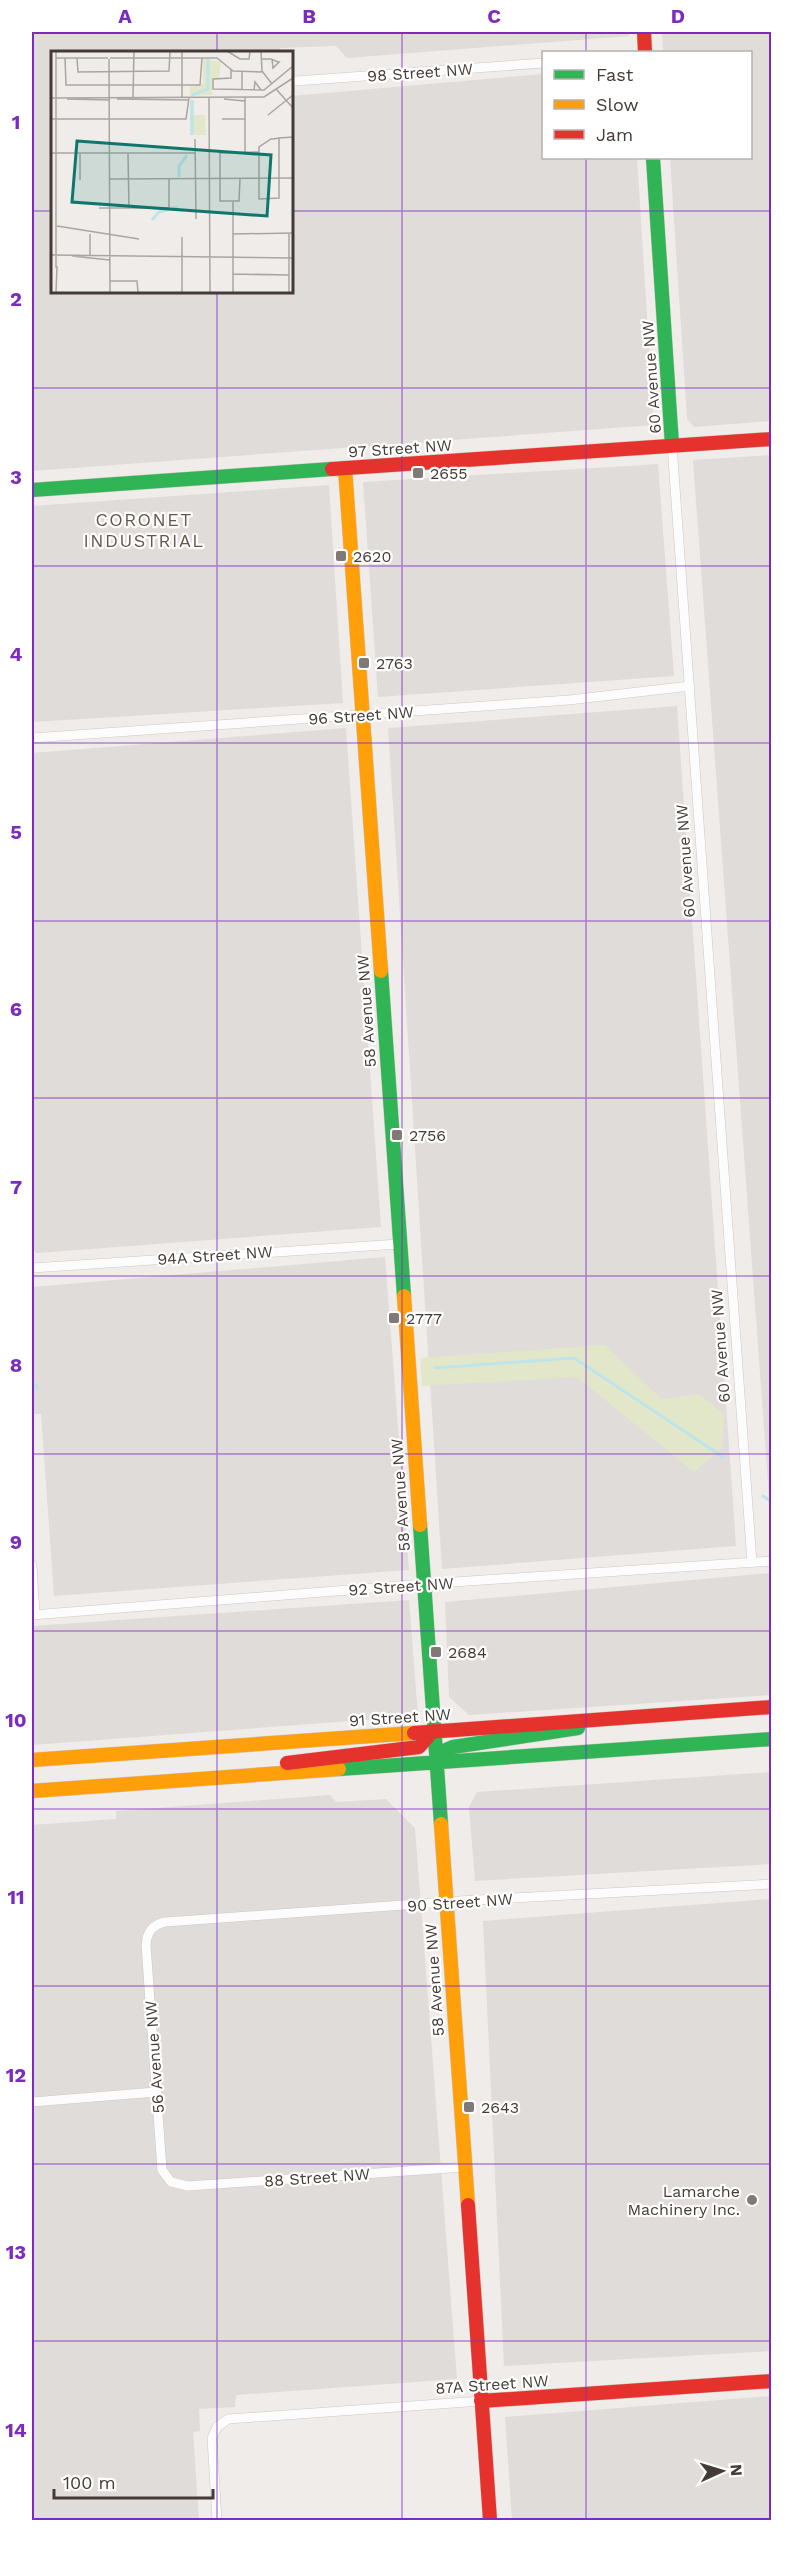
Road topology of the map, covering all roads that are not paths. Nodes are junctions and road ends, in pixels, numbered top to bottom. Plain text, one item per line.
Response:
1 (644, 32) edge
2 (645, 51) edge
3 (542, 63) edge
4 (296, 81) dead end
5 (653, 159) edge
6 (771, 438) edge
7 (672, 445) junction
8 (345, 468) junction
9 (32, 490) edge
10 (690, 686) junction
11 (363, 715) junction
12 (32, 738) edge
13 (399, 1244) junction
14 (32, 1268) edge
15 (771, 1561) edge
16 (752, 1563) junction
17 (32, 1565) edge
18 (423, 1584) junction
19 (33, 1615) edge
20 (771, 1707) edge
21 (626, 1717) junction
22 (433, 1731) junction
23 (771, 1738) edge
24 (32, 1760) edge
25 (435, 1762) junction
26 (258, 1773) junction
27 (32, 1791) edge
28 (771, 1884) edge
29 (445, 1902) junction
30 (150, 1929) joint
31 (156, 2092) junction
32 (32, 2102) edge
33 (464, 2167) junction
34 (171, 2182) joint
35 (771, 2381) edge
36 (481, 2401) junction
37 (217, 2520) edge
38 (490, 2520) edge

1 - 2 street
3 - 4 street, 98 Street NW
5 - 7 street, 60 Avenue NW
6 - 7 street, 97 Street NW
7 - 8 street, 97 Street NW
7 - 10 street, 60 Avenue NW
8 - 9 street, 97 Street NW
8 - 11 street, 58 Avenue NW
10 - 11 street, 96 Street NW
10 - 16 street, 60 Avenue NW
11 - 12 street, 96 Street NW
11 - 13 street, 58 Avenue NW
13 - 14 street, 94A Street NW
13 - 18 street, 58 Avenue NW
15 - 16 street, 92 Street NW
16 - 18 street, 92 Street NW
17 - 19 street
18 - 19 street, 92 Street NW
18 - 22 street, 58 Avenue NW
20 - 21 street, 91 Street NW
21 - 22 street, 91 Street NW
21 - 25 street
22 - 24 street, 91 Street NW
22 - 25 street, 58 Avenue NW
22 - 26 street
23 - 25 street
25 - 26 street
25 - 29 street, 58 Avenue NW
26 - 27 street
28 - 29 street, 90 Street NW
29 - 30 street, 90 Street NW
29 - 33 street, 58 Avenue NW
30 - 31 street, 56 Avenue NW
31 - 32 street
31 - 34 street, 56 Avenue NW
33 - 34 street, 88 Street NW
33 - 36 street, 58 Avenue NW
35 - 36 street, 87A Street NW
36 - 37 street, 87A Street NW
36 - 38 street, 58 Avenue NW

